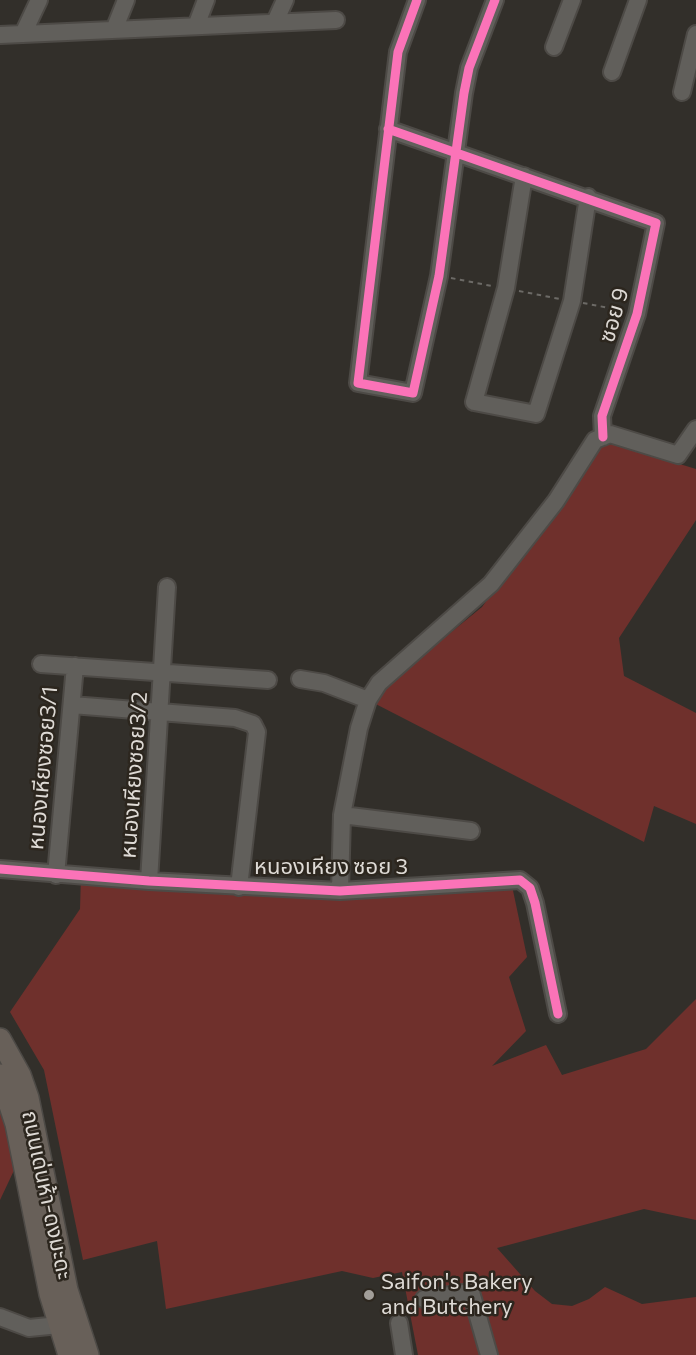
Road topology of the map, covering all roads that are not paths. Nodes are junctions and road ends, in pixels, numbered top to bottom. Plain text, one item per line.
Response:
1 (39, 0) edge
2 (126, 0) edge
3 (206, 0) edge
4 (285, 0) edge
5 (417, 0) edge
6 (495, 0) edge
7 (572, 0) edge
8 (638, 0) edge
9 (336, 20) dead end
10 (275, 22) junction
11 (196, 26) junction
12 (114, 30) junction
13 (24, 34) junction
14 (696, 34) edge
15 (0, 35) edge
16 (554, 47) dead end
17 (612, 72) dead end
18 (682, 92) dead end
19 (388, 129) junction
20 (455, 153) junction
21 (524, 176) junction
22 (588, 197) junction
23 (696, 429) edge
24 (603, 436) junction
25 (167, 587) dead end
26 (41, 664) dead end
27 (75, 666) junction
28 (163, 672) junction
29 (300, 679) dead end
30 (268, 680) dead end
31 (368, 700) junction
32 (72, 705) junction
33 (161, 711) junction
34 (342, 814) junction
35 (471, 831) dead end
36 (0, 869) edge
37 (56, 875) junction
38 (149, 881) junction
39 (239, 887) junction
40 (339, 891) junction
41 (558, 1014) dead end
42 (0, 1039) edge
43 (0, 1075) edge
44 (19, 1101) junction
45 (424, 1299) dead end
46 (0, 1317) edge
47 (399, 1323) dead end
48 (59, 1324) junction
49 (69, 1355) edge
50 (88, 1355) edge
51 (404, 1355) edge
52 (489, 1355) edge

1 - 13 street
2 - 12 street
3 - 11 street
4 - 10 street
5 - 19 street
6 - 20 street
7 - 16 street
8 - 17 street
9 - 10 street
10 - 11 street
11 - 12 street
12 - 13 street
13 - 15 street
14 - 18 street
19 - 20 street
19 - 20 street
20 - 21 street
21 - 22 street
21 - 22 street
22 - 24 street, ซอย 9
23 - 24 street
24 - 31 street
25 - 28 street, หนองเหียงซอย3/2
26 - 27 street
27 - 28 street
27 - 32 street, หนองเหียงซอย3/1
28 - 30 street
28 - 33 street, หนองเหียงซอย3/2
29 - 31 street
31 - 34 street
32 - 33 street
32 - 37 street, หนองเหียงซอย3/1
33 - 38 street, หนองเหียงซอย3/2
33 - 39 street
34 - 35 street
34 - 40 street
36 - 37 street, หนองเหียง ซอย 3
37 - 38 street, หนองเหียง ซอย 3
38 - 39 street, หนองเหียง ซอย 3
39 - 40 street, หนองเหียง ซอย 3
40 - 41 street, หนองเหียง ซอย 3
42 - 44 main road, ถนนเด่นห้า-ดงมะดะ
43 - 44 main road, ถนนเด่นห้า-ดงมะดะ
44 - 48 main road, ถนนเด่นห้า-ดงมะดะ
44 - 50 main road, ถนนเด่นห้า-ดงมะดะ
45 - 52 street
46 - 48 street
47 - 51 street
48 - 49 main road, ถนนเด่นห้า-ดงมะดะ

